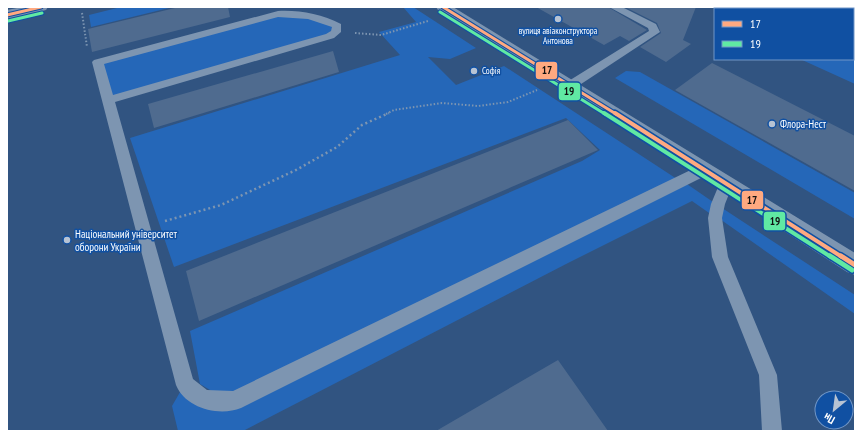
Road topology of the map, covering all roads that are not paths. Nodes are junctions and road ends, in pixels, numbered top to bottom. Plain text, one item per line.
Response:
1 (41, 7) edge
2 (444, 7) edge
3 (614, 7) edge
4 (7, 15) edge
5 (571, 85) junction
6 (109, 100) junction
7 (704, 170) junction
8 (726, 184) junction
9 (855, 265) edge
10 (772, 431) edge

1 - 4 main road
2 - 5 street
3 - 5 lane
5 - 7 street
6 - 6 lane
6 - 7 lane
7 - 8 street
8 - 9 street
8 - 10 lane

